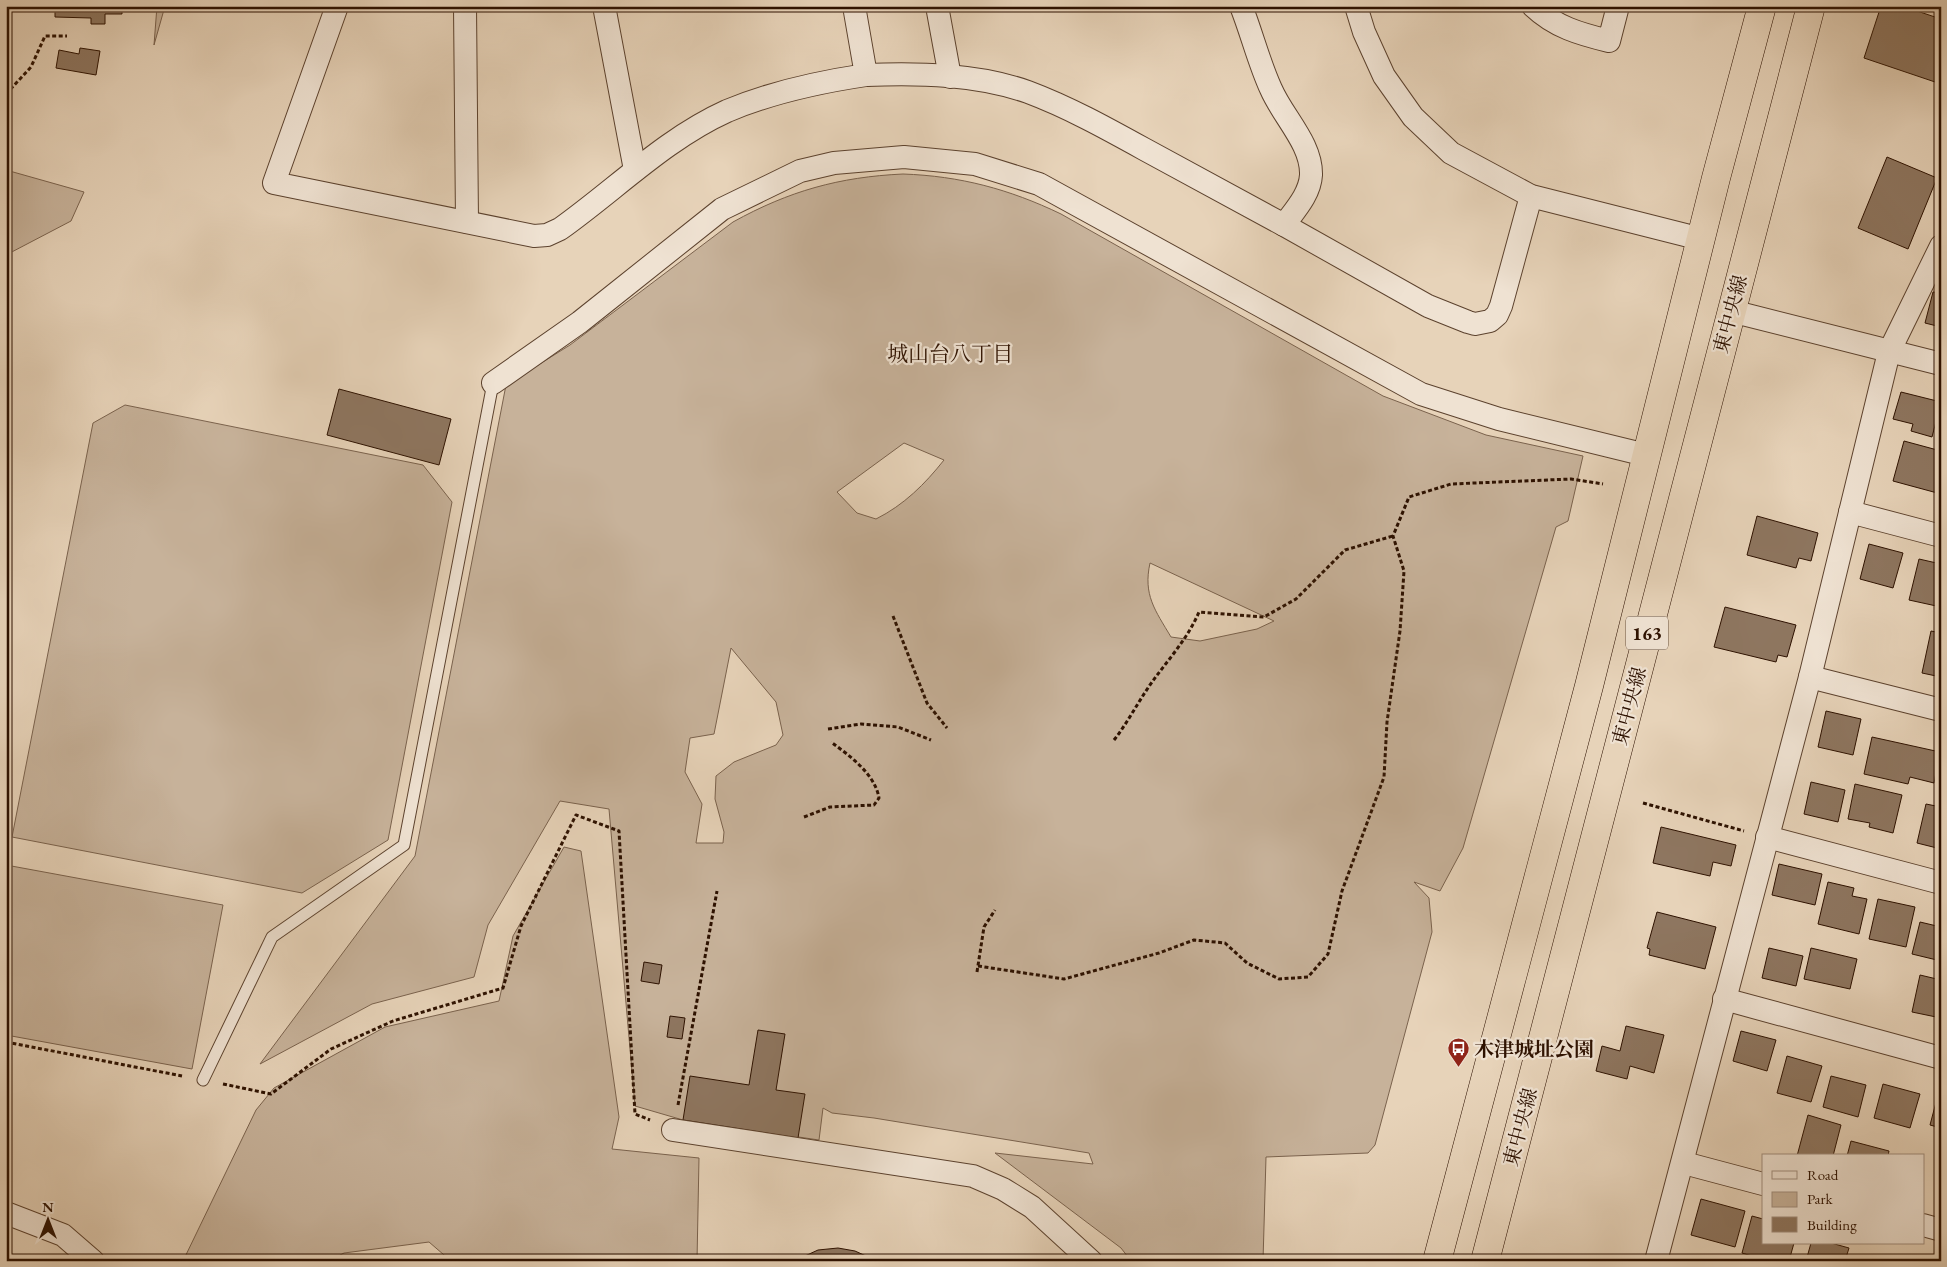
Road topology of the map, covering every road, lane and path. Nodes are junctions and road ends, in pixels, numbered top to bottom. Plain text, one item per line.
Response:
1 (338, 6) edge
2 (465, 6) edge
3 (604, 6) edge
4 (854, 6) edge
5 (937, 6) edge
6 (1242, 6) edge
7 (1356, 6) edge
8 (1533, 6) edge
9 (1618, 6) edge
10 (1762, 6) edge
11 (1811, 6) edge
12 (67, 36) dead end
13 (866, 75) junction
14 (950, 77) junction
15 (6, 94) edge
16 (636, 170) junction
17 (1531, 196) junction
18 (467, 222) junction
19 (1284, 224) junction
20 (1701, 239) junction
21 (1941, 246) edge
22 (1731, 311) junction
23 (1889, 352) junction
24 (1941, 364) edge
25 (493, 383) joint
26 (1646, 455) junction
27 (1603, 484) dead end
28 (1850, 512) junction
29 (1393, 536) junction
30 (1941, 536) edge
31 (892, 616) dead end
32 (1810, 676) junction
33 (1941, 710) edge
34 (947, 728) dead end
35 (828, 729) dead end
36 (931, 740) dead end
37 (1114, 740) dead end
38 (831, 742) dead end
39 (1643, 803) dead end
40 (804, 817) dead end
41 (1767, 837) junction
42 (1941, 883) edge
43 (717, 891) dead end
44 (995, 910) dead end
45 (978, 966) junction
46 (977, 972) dead end
47 (1724, 999) junction
48 (6, 1042) edge
49 (1941, 1058) edge
50 (203, 1080) junction
51 (674, 1130) junction
52 (1684, 1163) junction
53 (1762, 1184) edge
54 (6, 1213) edge
55 (1924, 1225) edge
56 (1941, 1230) edge
57 (93, 1261) edge
58 (1091, 1261) edge
59 (1437, 1261) edge
60 (1485, 1261) edge
61 (1656, 1261) edge

1 - 18 street
2 - 18 street
3 - 16 street
4 - 13 street
5 - 14 street
6 - 19 street
7 - 17 street
8 - 9 street
10 - 20 highway, 163
11 - 22 highway, 東中央線 / 163
12 - 15 path
13 - 14 street
13 - 16 street
14 - 19 street
16 - 18 street
17 - 19 street
17 - 20 street
20 - 26 highway, 163
21 - 23 street
22 - 23 street
22 - 60 highway, 東中央線 / 163
23 - 24 street
23 - 28 street
25 - 26 street
25 - 50 lane
26 - 59 highway, 163
27 - 29 path
28 - 30 street
28 - 32 street
29 - 37 path
29 - 45 path
31 - 34 path
32 - 33 street
32 - 41 street
35 - 36 path
38 - 40 path
39 - 41 path
41 - 42 street
41 - 47 street
43 - 51 path
44 - 45 path
45 - 46 path
47 - 49 street
47 - 52 street
48 - 50 path
50 - 51 path
51 - 58 street
52 - 53 street
52 - 61 street
54 - 57 street
55 - 56 street

